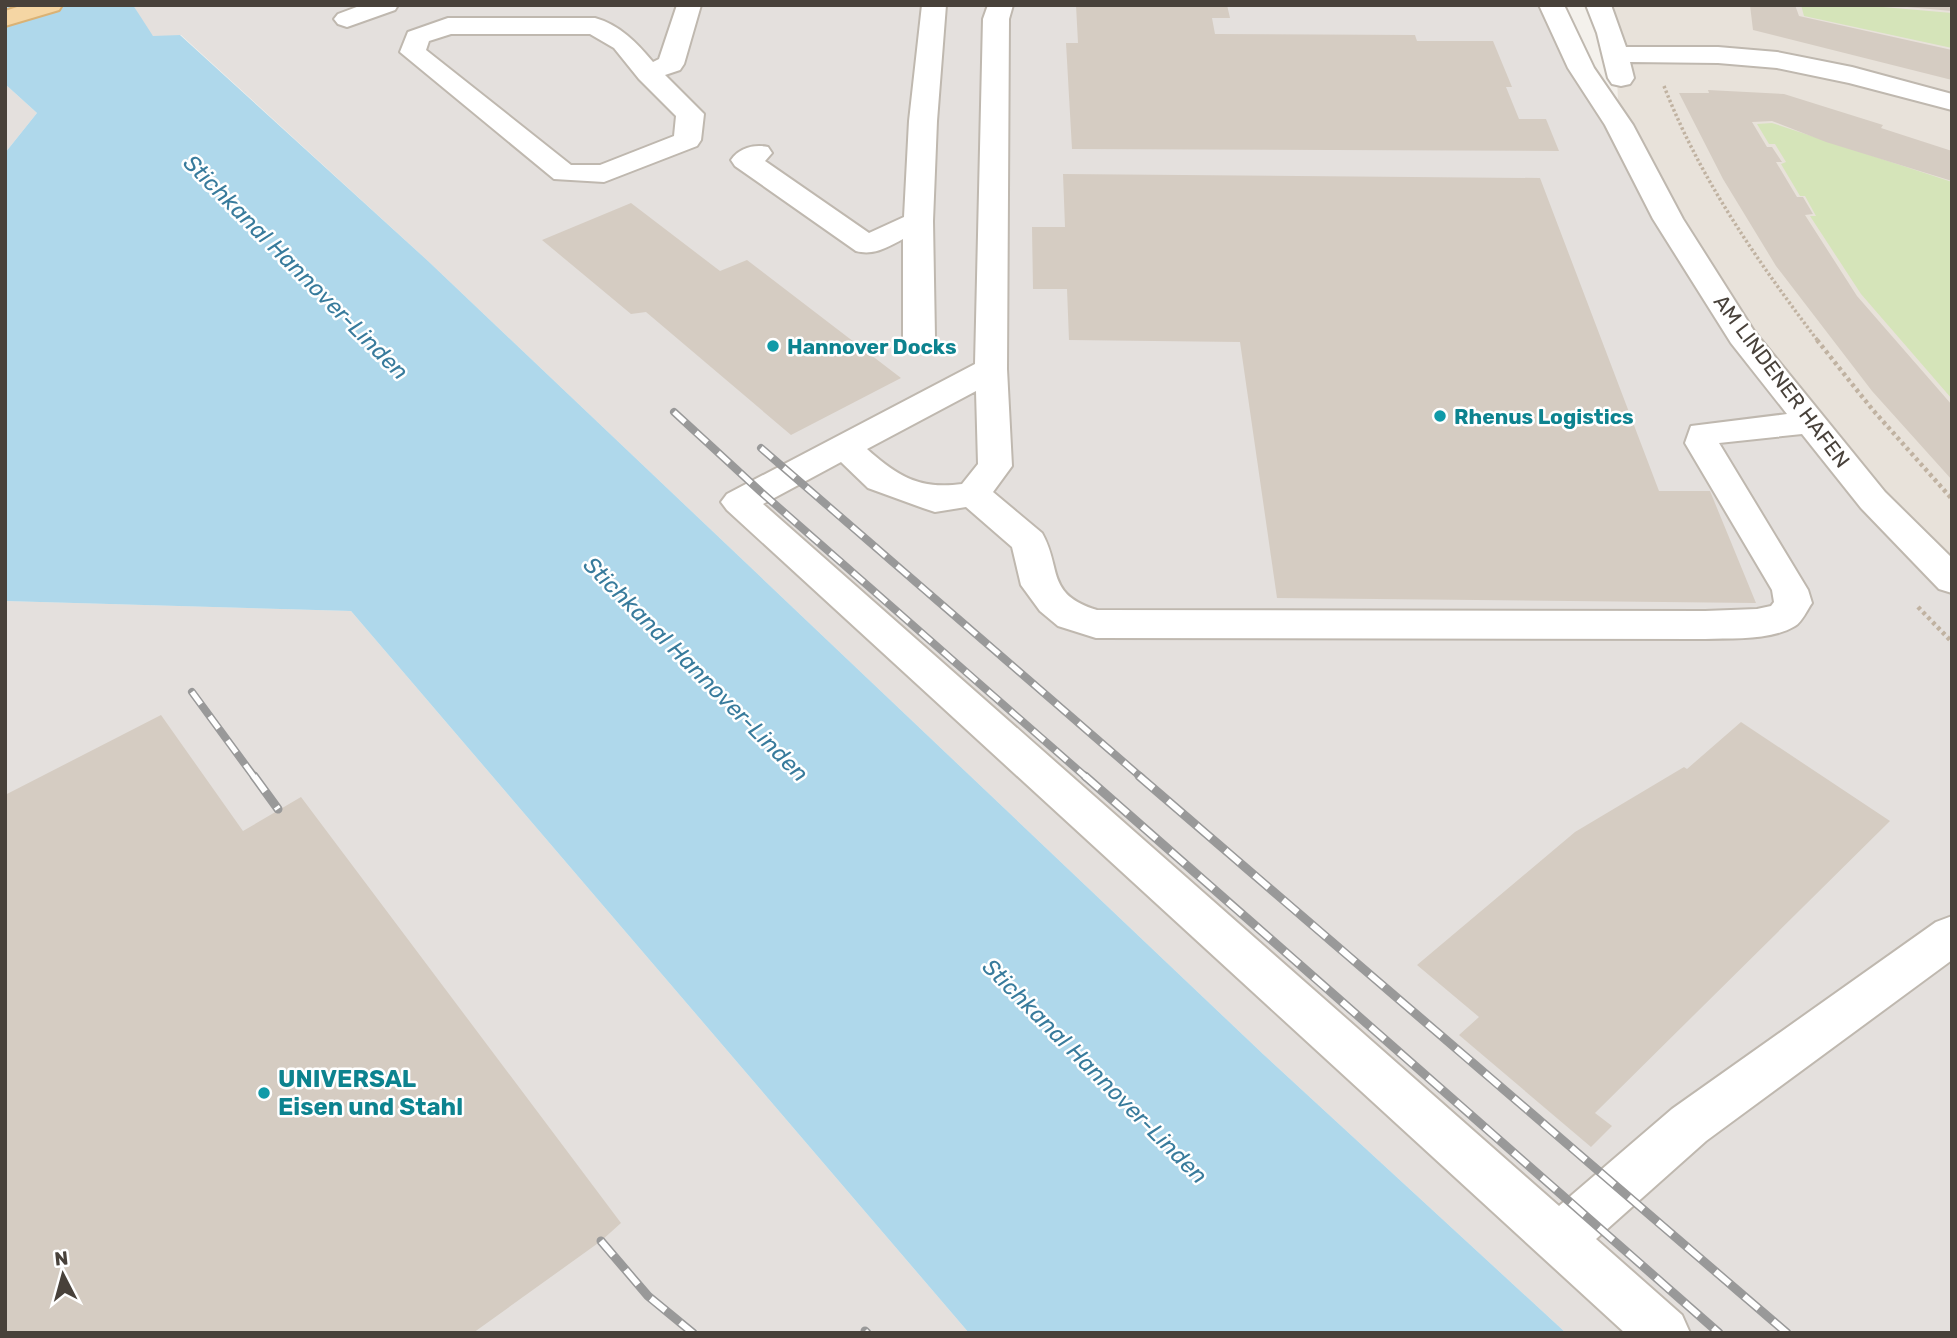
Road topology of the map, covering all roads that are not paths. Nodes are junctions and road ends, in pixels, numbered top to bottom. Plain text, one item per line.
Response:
1 (50, 5) edge
2 (386, 5) edge
3 (689, 5) edge
4 (934, 5) edge
5 (1001, 5) edge
6 (1551, 5) edge
7 (1598, 5) edge
8 (5, 19) edge
9 (347, 19) dead end
10 (1616, 54) junction
11 (648, 73) junction
12 (1952, 102) edge
13 (1619, 125) junction
14 (758, 153) dead end
15 (918, 221) junction
16 (919, 337) dead end
17 (991, 369) junction
18 (1811, 422) junction
19 (845, 447) junction
20 (973, 495) junction
21 (1952, 580) edge
22 (1952, 936) edge
23 (1559, 1239) junction
24 (1664, 1333) edge

1 - 8 main road
2 - 9 street
3 - 11 street
4 - 15 street
5 - 17 street
6 - 13 street, AM LINDENER HAFEN
7 - 10 street
10 - 12 street
10 - 13 street
11 - 11 street
13 - 18 street, AM LINDENER HAFEN
14 - 15 street
15 - 16 street
17 - 19 street
17 - 20 street
18 - 20 street
18 - 21 street, AM LINDENER HAFEN
19 - 20 street
19 - 23 street
22 - 23 street
23 - 24 street

